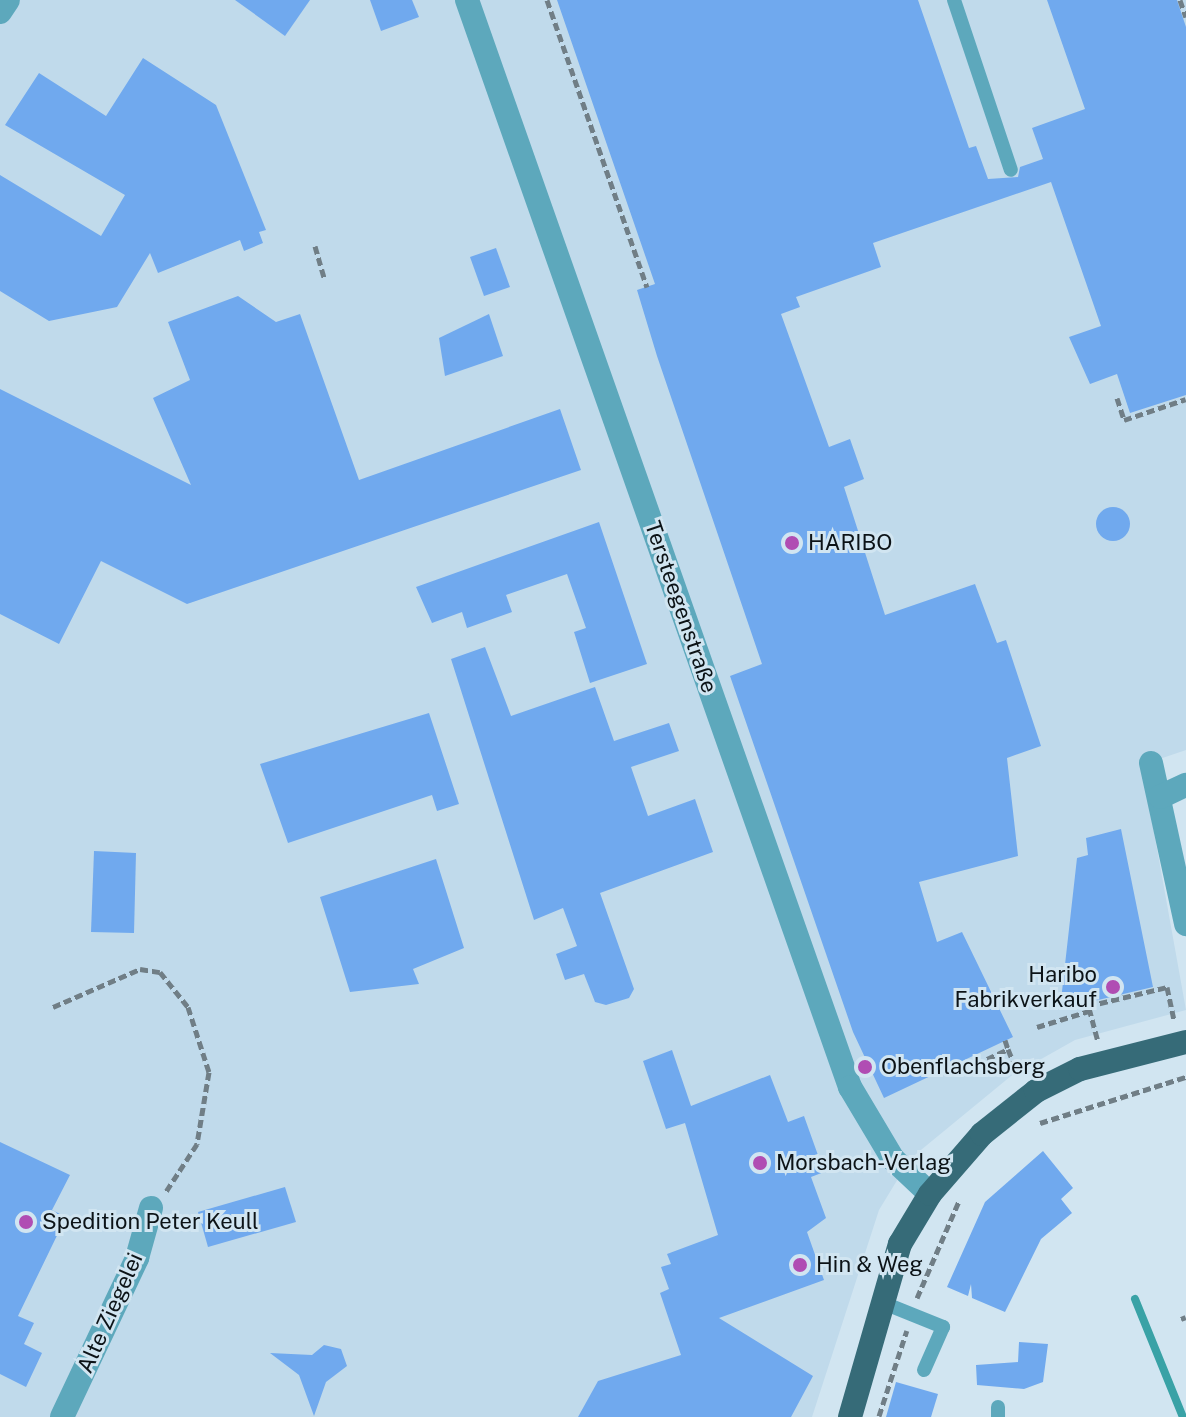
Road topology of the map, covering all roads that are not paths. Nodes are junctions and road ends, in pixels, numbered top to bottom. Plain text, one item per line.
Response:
1 (8, 0) edge
2 (467, 0) edge
3 (954, 0) edge
4 (0, 12) edge
5 (1011, 170) dead end
6 (1151, 763) dead end
7 (1186, 785) edge
8 (1160, 797) junction
9 (1186, 924) edge
10 (1186, 1042) edge
11 (930, 1194) junction
12 (151, 1208) road end
13 (881, 1302) junction
14 (924, 1370) dead end
15 (62, 1417) edge
16 (850, 1417) edge

1 - 4 street
2 - 11 street, Tersteegenstraße
3 - 5 lane
6 - 8 street
7 - 8 street
8 - 9 street
10 - 11 main road
11 - 13 main road
12 - 15 street, Alte Ziegelei
13 - 14 lane
13 - 16 main road

